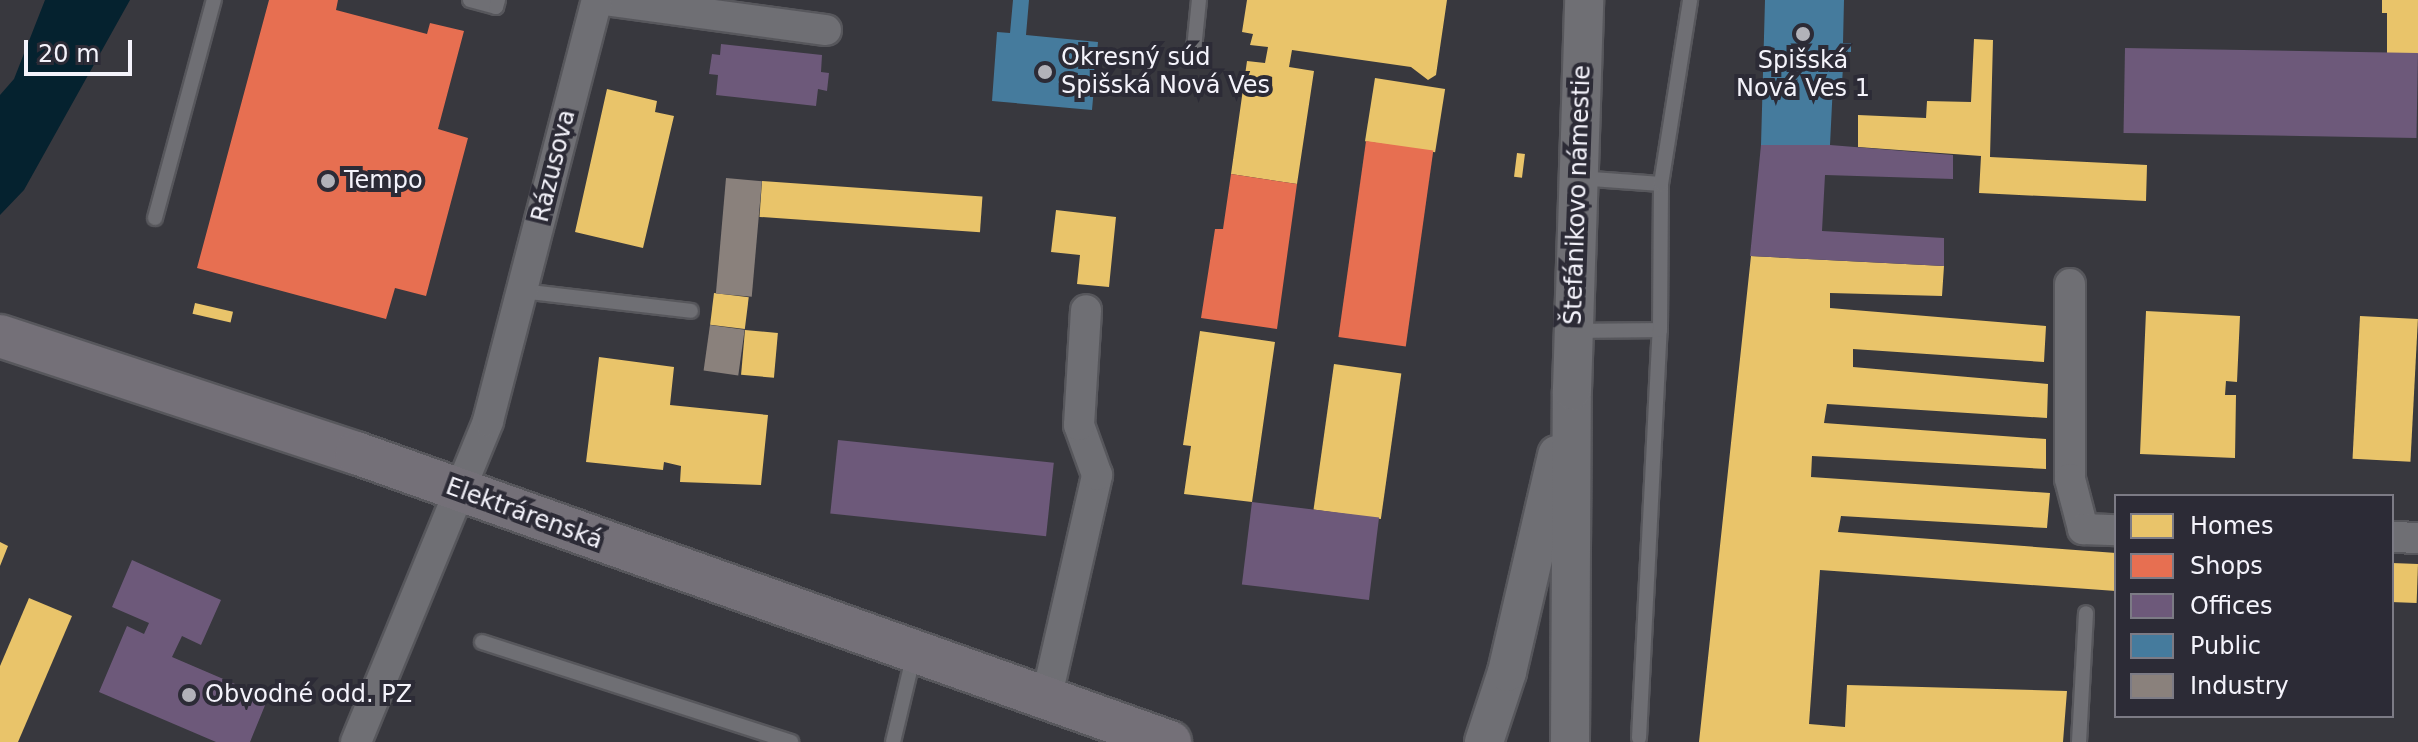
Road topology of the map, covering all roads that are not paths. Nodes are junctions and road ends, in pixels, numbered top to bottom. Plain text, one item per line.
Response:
1 (214, 0) edge
2 (470, 0) edge
3 (498, 0) edge
4 (597, 0) edge
5 (604, 0) edge
6 (1199, 0) edge
7 (1584, 0) edge
8 (1690, 0) edge
9 (826, 30) dead end
10 (1194, 49) dead end
11 (1578, 178) junction
12 (1661, 184) junction
13 (155, 218) dead end
14 (2070, 284) dead end
15 (522, 291) junction
16 (1086, 310) dead end
17 (691, 311) dead end
18 (1660, 330) junction
19 (1574, 331) junction
20 (0, 336) edge
21 (1572, 390) junction
22 (457, 490) junction
23 (2114, 530) edge
24 (2394, 537) edge
25 (2418, 538) edge
26 (2086, 613) dead end
27 (482, 642) dead end
28 (914, 654) junction
29 (1046, 700) junction
30 (1639, 738) dead end
31 (356, 742) edge
32 (791, 742) edge
33 (893, 742) edge
34 (1170, 742) edge
35 (1484, 742) edge
36 (1570, 742) edge
37 (2079, 742) edge

1 - 13 lane
2 - 3 lane
4 - 15 street, Rázusova
5 - 9 street
6 - 10 lane
7 - 11 street, Štefánikovo námestie
8 - 12 lane
11 - 12 lane
11 - 19 street, Štefánikovo námestie
12 - 18 lane
14 - 23 street
15 - 17 lane
15 - 22 street, Rázusova
16 - 29 street
18 - 19 lane
18 - 30 lane
19 - 21 street, Štefánikovo námestie
20 - 22 main road, Elektrárenská
21 - 35 street, Štefánikovo námestie
21 - 36 street, Štefánikovo námestie
22 - 28 main road, Elektrárenská
22 - 31 street
24 - 25 street
26 - 37 lane
27 - 32 lane
28 - 29 main road, Elektrárenská
28 - 33 lane
29 - 34 main road, Elektrárenská

